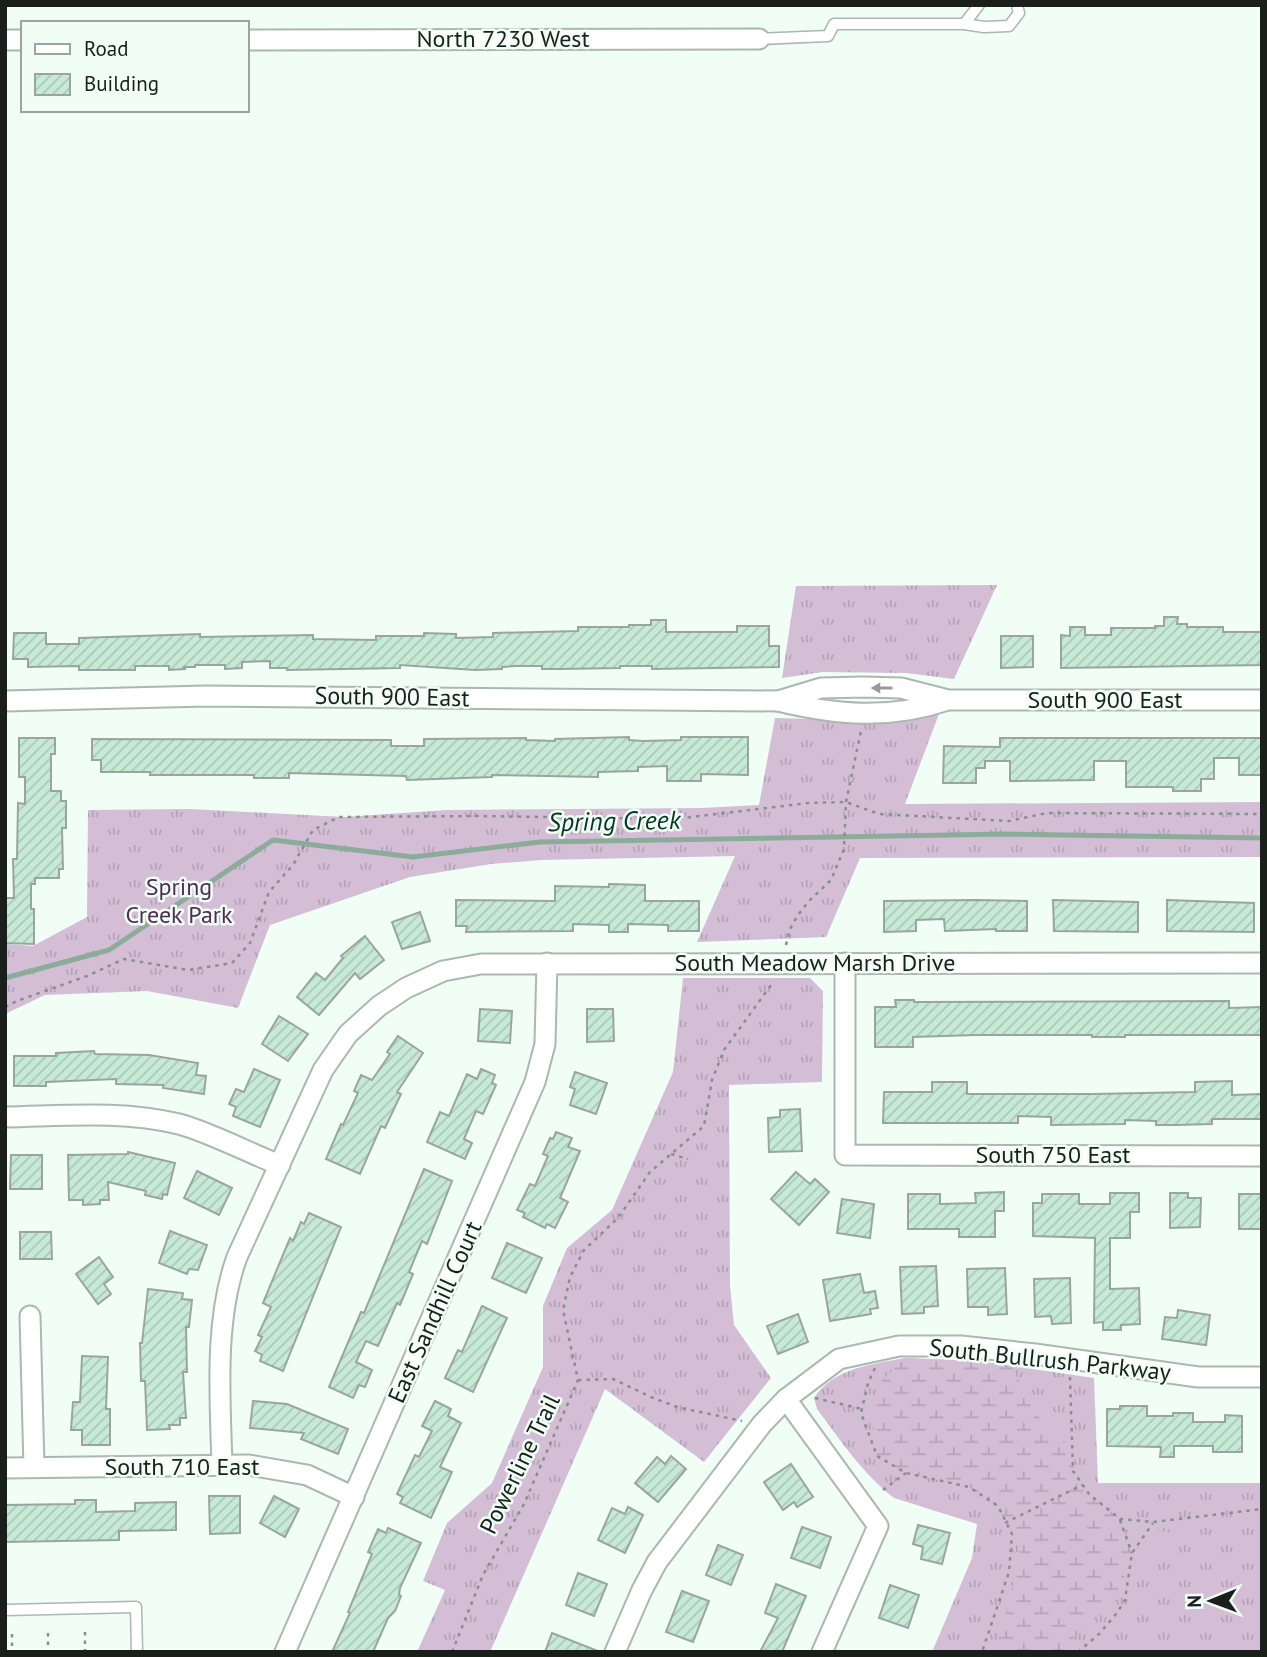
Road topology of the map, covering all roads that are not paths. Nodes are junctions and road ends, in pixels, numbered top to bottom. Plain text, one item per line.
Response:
1 (979, 5) edge
2 (1017, 5) edge
3 (964, 23) junction
4 (759, 39) joint
5 (248, 40) edge
6 (1262, 700) edge
7 (5, 701) edge
8 (547, 963) junction
9 (845, 963) junction
10 (1262, 964) edge
11 (5, 1116) edge
12 (1262, 1156) edge
13 (280, 1165) junction
14 (30, 1316) dead end
15 (1262, 1377) edge
16 (786, 1399) junction
17 (222, 1464) junction
18 (34, 1467) junction
19 (5, 1468) edge
20 (354, 1497) junction
21 (5, 1610) edge
22 (137, 1652) edge
23 (285, 1652) edge
24 (615, 1652) edge
25 (822, 1652) edge

1 - 3 lane
2 - 3 lane
3 - 4 lane
4 - 5 street, North 7230 West
6 - 7 street, South 900 East
8 - 9 street, South Meadow Marsh Drive
8 - 13 street, South Meadow Marsh Drive
8 - 20 street, East Sandhill Court
9 - 10 street, South Meadow Marsh Drive
9 - 12 street, South 750 East
11 - 13 street
13 - 17 street, South Meadow Marsh Drive
14 - 18 street
15 - 16 street, South Bullrush Parkway
16 - 24 street
16 - 25 street
17 - 18 street, South 710 East
17 - 20 street, South 710 East
18 - 19 street, South 710 East
20 - 23 street, East Sandhill Court
21 - 22 lane

